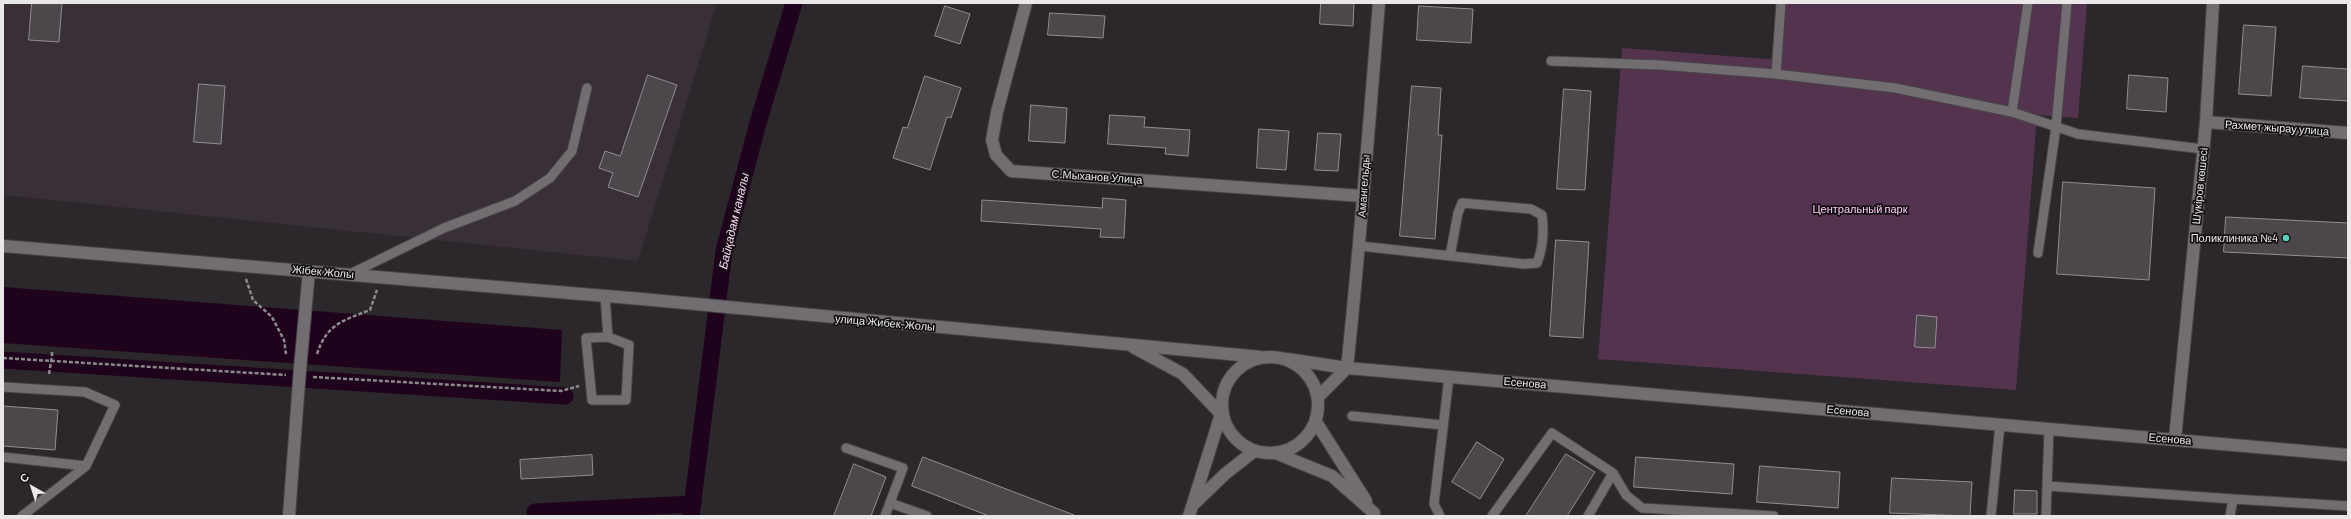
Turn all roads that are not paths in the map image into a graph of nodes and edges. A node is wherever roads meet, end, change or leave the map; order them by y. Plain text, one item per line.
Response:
1 (1026, 3) edge
2 (1379, 3) edge
3 (1781, 3) edge
4 (2028, 3) edge
5 (2067, 3) edge
6 (2213, 3) edge
7 (1551, 61) dead end
8 (1776, 74) junction
9 (586, 88) dead end
10 (2012, 112) junction
11 (2206, 122) junction
12 (2056, 127) junction
13 (2348, 133) edge
14 (2203, 149) junction
15 (1362, 196) junction
16 (3, 246) edge
17 (1360, 246) junction
18 (2038, 253) dead end
19 (1450, 256) junction
20 (309, 271) junction
21 (348, 275) junction
22 (605, 296) junction
23 (642, 299) joint
24 (608, 337) junction
25 (1128, 345) junction
26 (1261, 357) junction
27 (1287, 359) junction
28 (1347, 368) junction
29 (1449, 376) junction
30 (3, 387) edge
31 (1318, 397) junction
32 (1221, 414) junction
33 (1352, 416) dead end
34 (1316, 422) junction
35 (2000, 424) junction
36 (1443, 425) junction
37 (2049, 429) junction
38 (2175, 440) junction
39 (846, 448) dead end
40 (1253, 452) junction
41 (1278, 454) junction
42 (2348, 455) edge
43 (3, 457) edge
44 (86, 466) junction
45 (1613, 473) junction
46 (2047, 486) junction
47 (2233, 499) junction
48 (890, 502) junction
49 (1194, 504) junction
50 (2348, 506) edge
51 (1375, 514) edge
52 (22, 516) edge
53 (289, 516) edge
54 (885, 516) edge
55 (927, 516) edge
56 (1190, 516) edge
57 (1440, 516) edge
58 (1492, 516) edge
59 (1588, 516) edge
60 (1773, 516) edge
61 (1991, 516) edge
62 (2046, 516) edge
63 (2230, 516) edge

1 - 15 street, С.Мыханов Улица
2 - 15 street, Амангельды
3 - 8 lane
4 - 10 lane
5 - 12 lane
6 - 11 street, Шүкіров көшесі
7 - 8 lane
8 - 10 lane
9 - 21 lane
10 - 12 lane
11 - 13 street, Рахмет жырау улица
11 - 14 street, Шүкіров көшесі
12 - 14 lane
12 - 18 lane
14 - 38 street, Шүкіров көшесі
15 - 17 street, Амангельды
16 - 20 street, Жібек Жолы
17 - 19 lane
17 - 28 street, Амангельды
19 - 19 lane
20 - 21 street, Жібек Жолы
20 - 53 street, bridge
21 - 22 street, Жібек Жолы
22 - 23 street, Жібек Жолы
22 - 24 lane
23 - 25 street, улица Жибек-Жолы
24 - 24 lane
25 - 26 street, улица Жибек-Жолы
25 - 32 street
26 - 27 street
26 - 32 street
27 - 28 street, Есенова
27 - 31 street
28 - 29 street, Есенова
28 - 31 street
29 - 35 street, Есенова
29 - 36 lane
30 - 44 lane
31 - 34 street
32 - 40 street
32 - 49 street
33 - 36 lane
34 - 41 street
34 - 51 street
35 - 37 street, Есенова
35 - 61 lane
36 - 57 lane
37 - 38 street, Есенова
37 - 46 lane
38 - 42 street, Есенова
39 - 48 lane
40 - 41 street
40 - 49 street
41 - 51 street
43 - 44 lane
44 - 52 lane
45 - 58 lane
45 - 59 lane
45 - 60 lane
46 - 47 lane
46 - 62 lane
47 - 50 lane
47 - 63 lane
48 - 54 lane
48 - 55 lane
49 - 56 street

